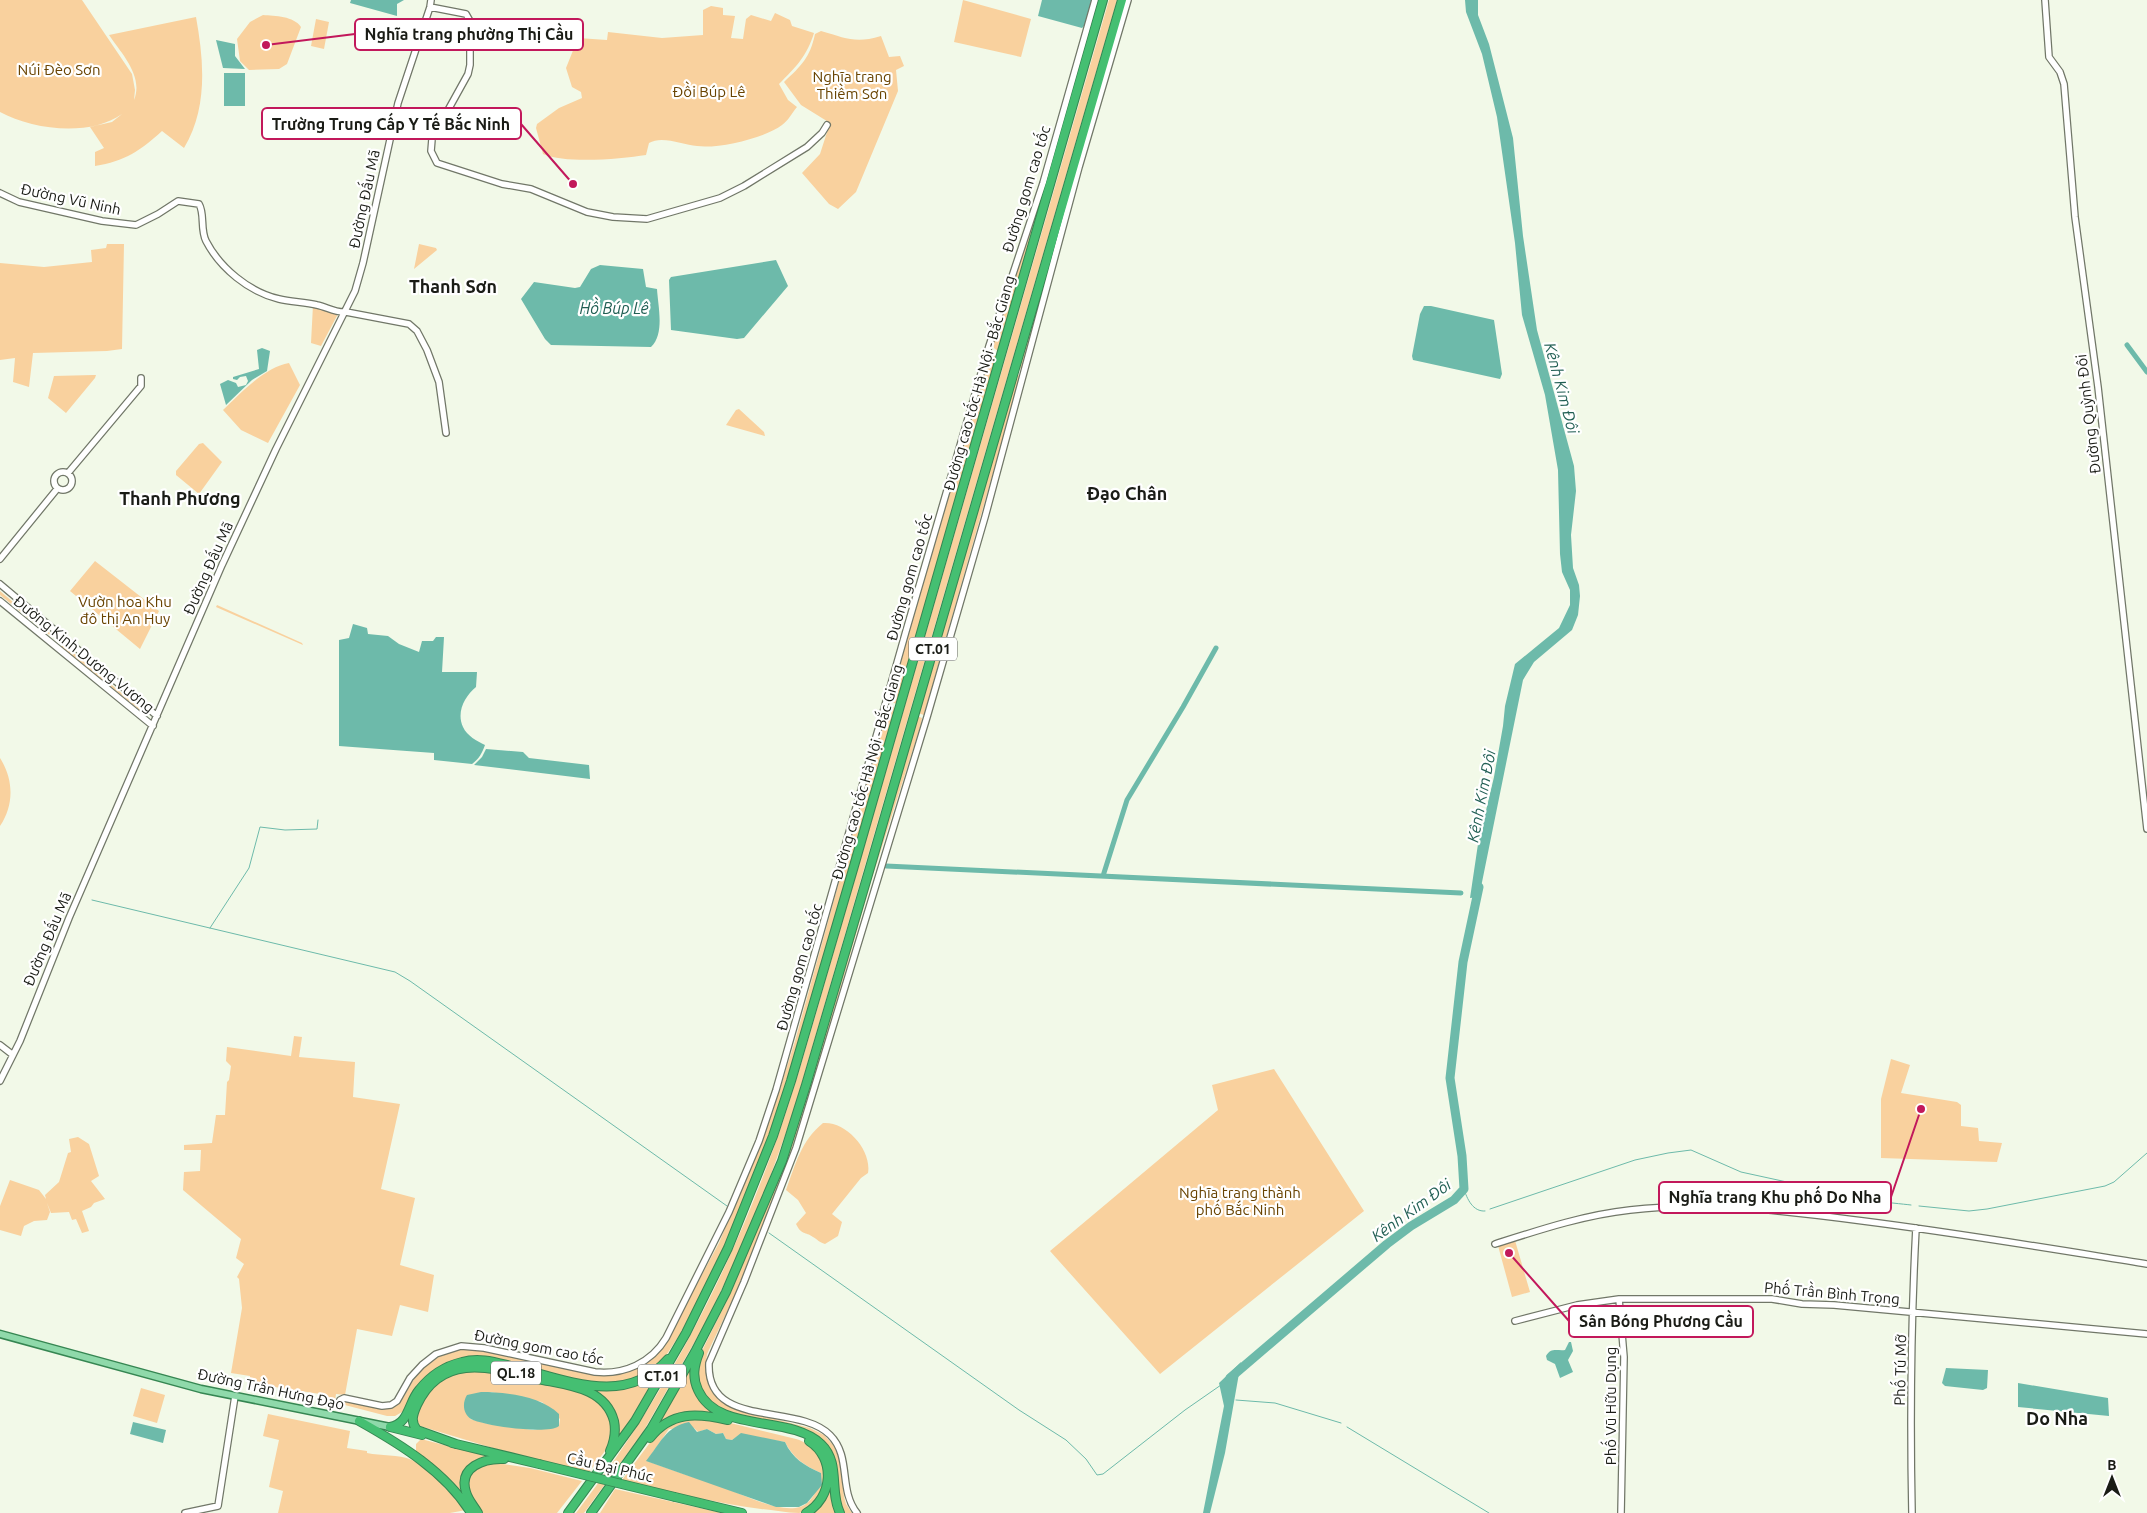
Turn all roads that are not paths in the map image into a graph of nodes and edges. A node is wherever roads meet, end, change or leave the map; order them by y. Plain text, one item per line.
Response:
1 (1095, 0) edge
2 (1103, 0) edge
3 (1122, 0) edge
4 (1128, 0) edge
5 (2045, 0) edge
6 (431, 3) edge
7 (826, 125) dead end
8 (0, 194) edge
9 (346, 312) junction
10 (141, 378) dead end
11 (446, 433) dead end
12 (68, 474) junction
13 (57, 488) junction
14 (0, 559) edge
15 (0, 584) edge
16 (0, 601) edge
17 (60, 635) junction
18 (53, 644) junction
19 (157, 716) junction
20 (153, 726) junction
21 (2147, 829) edge
22 (0, 1045) edge
23 (12, 1055) junction
24 (0, 1081) edge
25 (1916, 1228) junction
26 (1495, 1244) dead end
27 (722, 1260) junction
28 (2147, 1264) edge
29 (726, 1292) junction
30 (1619, 1299) junction
31 (1912, 1312) junction
32 (1515, 1321) dead end
33 (0, 1334) edge
34 (2147, 1334) edge
35 (235, 1396) junction
36 (338, 1405) dead end
37 (358, 1421) junction
38 (390, 1427) junction
39 (456, 1444) junction
40 (519, 1460) junction
41 (539, 1464) joint
42 (619, 1476) junction
43 (590, 1484) junction
44 (607, 1493) junction
45 (185, 1513) edge
46 (471, 1513) edge
47 (478, 1513) edge
48 (566, 1513) edge
49 (591, 1513) edge
50 (598, 1513) edge
51 (742, 1513) edge
52 (806, 1513) edge
53 (840, 1513) edge
54 (857, 1513) edge
55 (1621, 1513) edge
56 (1912, 1513) edge

1 - 36 main road, Đường gom cao tốc
2 - 27 highway, Đường cao tốc Hà Nội - Bắc Giang / CT.01
3 - 29 highway, Đường cao tốc Hà Nội - Bắc Giang / CT.01
4 - 54 main road
5 - 21 main road, Đường Quỳnh Đôi
6 - 7 main road
6 - 9 main road, Đường Đấu Mã
8 - 9 main road, Đường Vũ Ninh
9 - 11 main road
9 - 19 main road, Đường Đấu Mã
10 - 12 main road
12 - 13 main road
12 - 13 main road
13 - 14 main road
15 - 17 main road, Đường Kinh Dương Vương
16 - 18 main road, Đường Kinh Dương Vương
17 - 18 main road
17 - 19 main road, Đường Kinh Dương Vương
18 - 20 main road, Đường Kinh Dương Vương
19 - 20 main road, Đường Đấu Mã
20 - 23 main road, Đường Đấu Mã
22 - 23 main road
23 - 24 main road, Đường Đấu Mã
25 - 26 main road
25 - 28 main road
25 - 31 main road, Phố Tú Mỡ
27 - 38 highway
27 - 43 highway, Đường cao tốc Hà Nội - Bắc Giang / CT.01
29 - 42 highway, Đường cao tốc Hà Nội - Bắc Giang / CT.01
29 - 53 highway
30 - 31 main road, Phố Trần Bình Trọng
30 - 32 main road, Phố Trần Bình Trọng
30 - 55 main road, Phố Vũ Hữu Dụng
31 - 34 main road, Phố Trần Bình Trọng
31 - 56 main road, Phố Tú Mỡ
33 - 35 main road, Đường Trần Hưng Đạo
35 - 37 main road, Đường Trần Hưng Đạo
35 - 45 main road
37 - 38 main road, Đường Trần Hưng Đạo
37 - 46 highway
38 - 39 highway, Đường Trần Hưng Đạo
39 - 40 highway, Đường Trần Hưng Đạo / QL.18
39 - 43 highway, QL.18
40 - 41 highway, Đường Trần Hưng Đạo / QL.18
40 - 47 highway
41 - 51 highway, Cầu Đại Phúc / QL.18, bridge
42 - 44 highway, Đường cao tốc Hà Nội - Bắc Giang / CT.01
42 - 52 highway
43 - 48 highway, Đường cao tốc Hà Nội - Bắc Giang / CT.01
44 - 49 highway, Đường cao tốc Hà Nội - Bắc Giang / CT.01
44 - 50 highway

